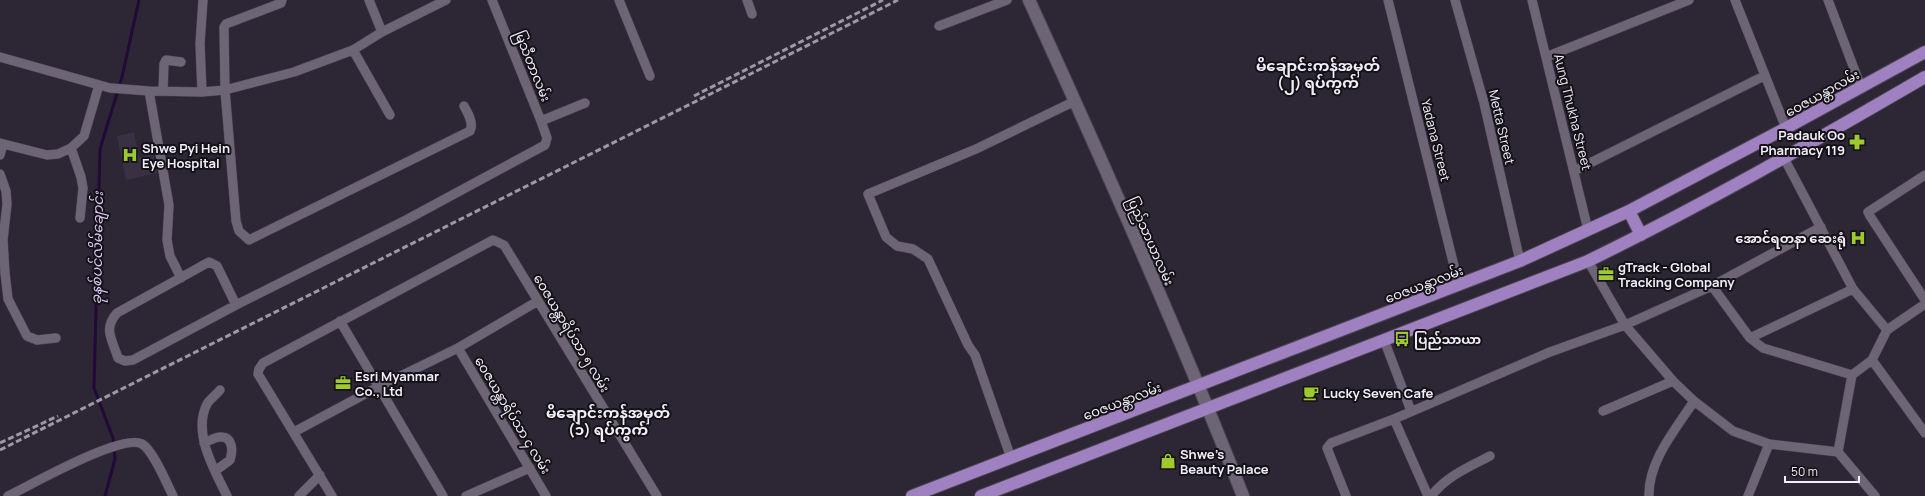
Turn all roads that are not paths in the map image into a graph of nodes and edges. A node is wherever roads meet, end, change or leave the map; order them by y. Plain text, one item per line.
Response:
1 (203, 0) edge
2 (282, 0) edge
3 (369, 0) edge
4 (446, 0) edge
5 (492, 0) edge
6 (619, 0) edge
7 (747, 0) edge
8 (1007, 0) edge
9 (1029, 0) edge
10 (1388, 0) edge
11 (1456, 0) edge
12 (1532, 0) edge
13 (1689, 0) edge
14 (1735, 0) edge
15 (1828, 0) edge
16 (752, 14) dead end
17 (939, 26) dead end
18 (382, 32) junction
19 (353, 50) junction
20 (1925, 52) edge
21 (0, 57) edge
22 (1546, 57) junction
23 (181, 62) dead end
24 (650, 76) dead end
25 (1764, 76) junction
26 (1925, 77) edge
27 (99, 85) junction
28 (1861, 87) junction
29 (225, 90) junction
30 (164, 91) junction
31 (149, 92) junction
32 (202, 92) junction
33 (1075, 101) junction
34 (585, 103) dead end
35 (464, 106) dead end
36 (390, 115) dead end
37 (541, 121) junction
38 (1786, 128) junction
39 (1, 144) edge
40 (71, 148) junction
41 (0, 155) edge
42 (1784, 158) junction
43 (1574, 171) junction
44 (0, 174) edge
45 (1925, 175) edge
46 (1628, 211) junction
47 (80, 218) dead end
48 (1821, 227) junction
49 (1588, 230) junction
50 (1641, 235) junction
51 (1520, 261) junction
52 (1588, 261) junction
53 (181, 278) junction
54 (1458, 286) junction
55 (1712, 286) junction
56 (1853, 289) junction
57 (4, 300) edge
58 (1925, 300) edge
59 (538, 301) junction
60 (1925, 304) edge
61 (236, 305) junction
62 (340, 321) junction
63 (1625, 325) junction
64 (1887, 330) junction
65 (56, 338) dead end
66 (1750, 338) junction
67 (1384, 340) junction
68 (458, 348) junction
69 (1872, 360) junction
70 (1852, 375) junction
71 (1673, 381) junction
72 (1199, 386) junction
73 (378, 387) junction
74 (220, 390) dead end
75 (1694, 401) junction
76 (1209, 408) junction
77 (1603, 411) dead end
78 (1412, 412) junction
79 (1394, 419) junction
80 (294, 432) junction
81 (1925, 433) edge
82 (204, 443) junction
83 (1769, 444) junction
84 (1838, 452) junction
85 (1490, 456) dead end
86 (1011, 458) junction
87 (530, 468) junction
88 (215, 471) junction
89 (320, 475) junction
90 (8, 496) edge
91 (173, 496) edge
92 (227, 496) edge
93 (299, 496) edge
94 (332, 496) edge
95 (443, 496) edge
96 (466, 496) edge
97 (546, 496) edge
98 (655, 496) edge
99 (912, 496) edge
100 (980, 496) edge
101 (1243, 496) edge
102 (1346, 496) edge
103 (1428, 496) edge
104 (1431, 496) edge
105 (1648, 496) edge
106 (1748, 496) edge
107 (1875, 496) edge

1 - 32 street
2 - 29 street
3 - 18 street
4 - 18 street
5 - 37 street, မြသီတာလမ်း
6 - 24 street
7 - 16 street
8 - 17 street
9 - 33 street, ပြည်သာယာလမ်း
10 - 54 street, Yadana Street
11 - 51 street, Metta Street
12 - 22 street, Aung Thukha Street
13 - 22 street
14 - 25 street
15 - 28 street
18 - 19 street
19 - 29 street
19 - 36 street
20 - 28 main road, ဝေဇယန္တာလမ်း
21 - 27 street
22 - 43 street, Aung Thukha Street
23 - 30 street
25 - 38 street
25 - 43 street
26 - 42 main road
27 - 31 street
27 - 40 street
28 - 38 main road, ဝေဇယန္တာလမ်း
29 - 32 street
29 - 35 street
30 - 31 street
30 - 32 street
31 - 53 street
33 - 72 street, ပြည်သာယာလမ်း
33 - 86 street
34 - 37 street
37 - 61 street, မြသီတာလမ်း
38 - 46 main road, ဝေဇယန္တာလမ်း
39 - 40 street
39 - 41 street
40 - 47 street
42 - 48 street
42 - 50 main road
43 - 49 street, Aung Thukha Street
44 - 57 street
45 - 58 street
46 - 49 main road, ဝေဇယန္တာလမ်း
46 - 50 main road
48 - 55 street
48 - 56 street
49 - 51 main road, ဝေဇယန္တာလမ်း
50 - 52 main road
51 - 54 main road, ဝေဇယန္တာလမ်း
52 - 63 street
52 - 67 main road
53 - 61 street
53 - 61 street
54 - 72 main road, ဝေဇယန္တာလမ်း
55 - 63 street
55 - 66 street
56 - 64 street
56 - 66 street
57 - 65 street
59 - 62 street, ဝေဇယန္တာရိပ်သာ ၅ လမ်း
59 - 68 street
59 - 98 street, ဝေဇယန္တာရိပ်သာ ၅ လမ်း
60 - 64 street
62 - 73 street
62 - 80 street
63 - 71 street
63 - 78 street
64 - 69 street
66 - 70 street
67 - 76 main road
67 - 78 street
68 - 73 street
68 - 87 street, ဝေဇယန္တာရိပ်သာ ၄ လမ်း
69 - 70 street
69 - 81 street
70 - 84 street
71 - 75 street
71 - 77 street
72 - 76 street, ပြည်သာယာလမ်း
72 - 86 main road, ဝေဇယန္တာလမ်း
73 - 80 street
73 - 95 street
74 - 82 street
75 - 83 street
75 - 105 street
76 - 100 main road
76 - 101 street, ပြည်သာယာလမ်း
78 - 79 street
79 - 102 street
79 - 103 street
80 - 89 street
82 - 88 street
82 - 88 street
83 - 84 street
83 - 106 street
84 - 107 street
85 - 104 street
86 - 99 main road, ဝေဇယန္တာလမ်း
87 - 96 street
87 - 97 street, ဝေဇယန္တာရိပ်သာ ၄ လမ်း
88 - 92 street
89 - 93 street
89 - 94 street
90 - 91 street

